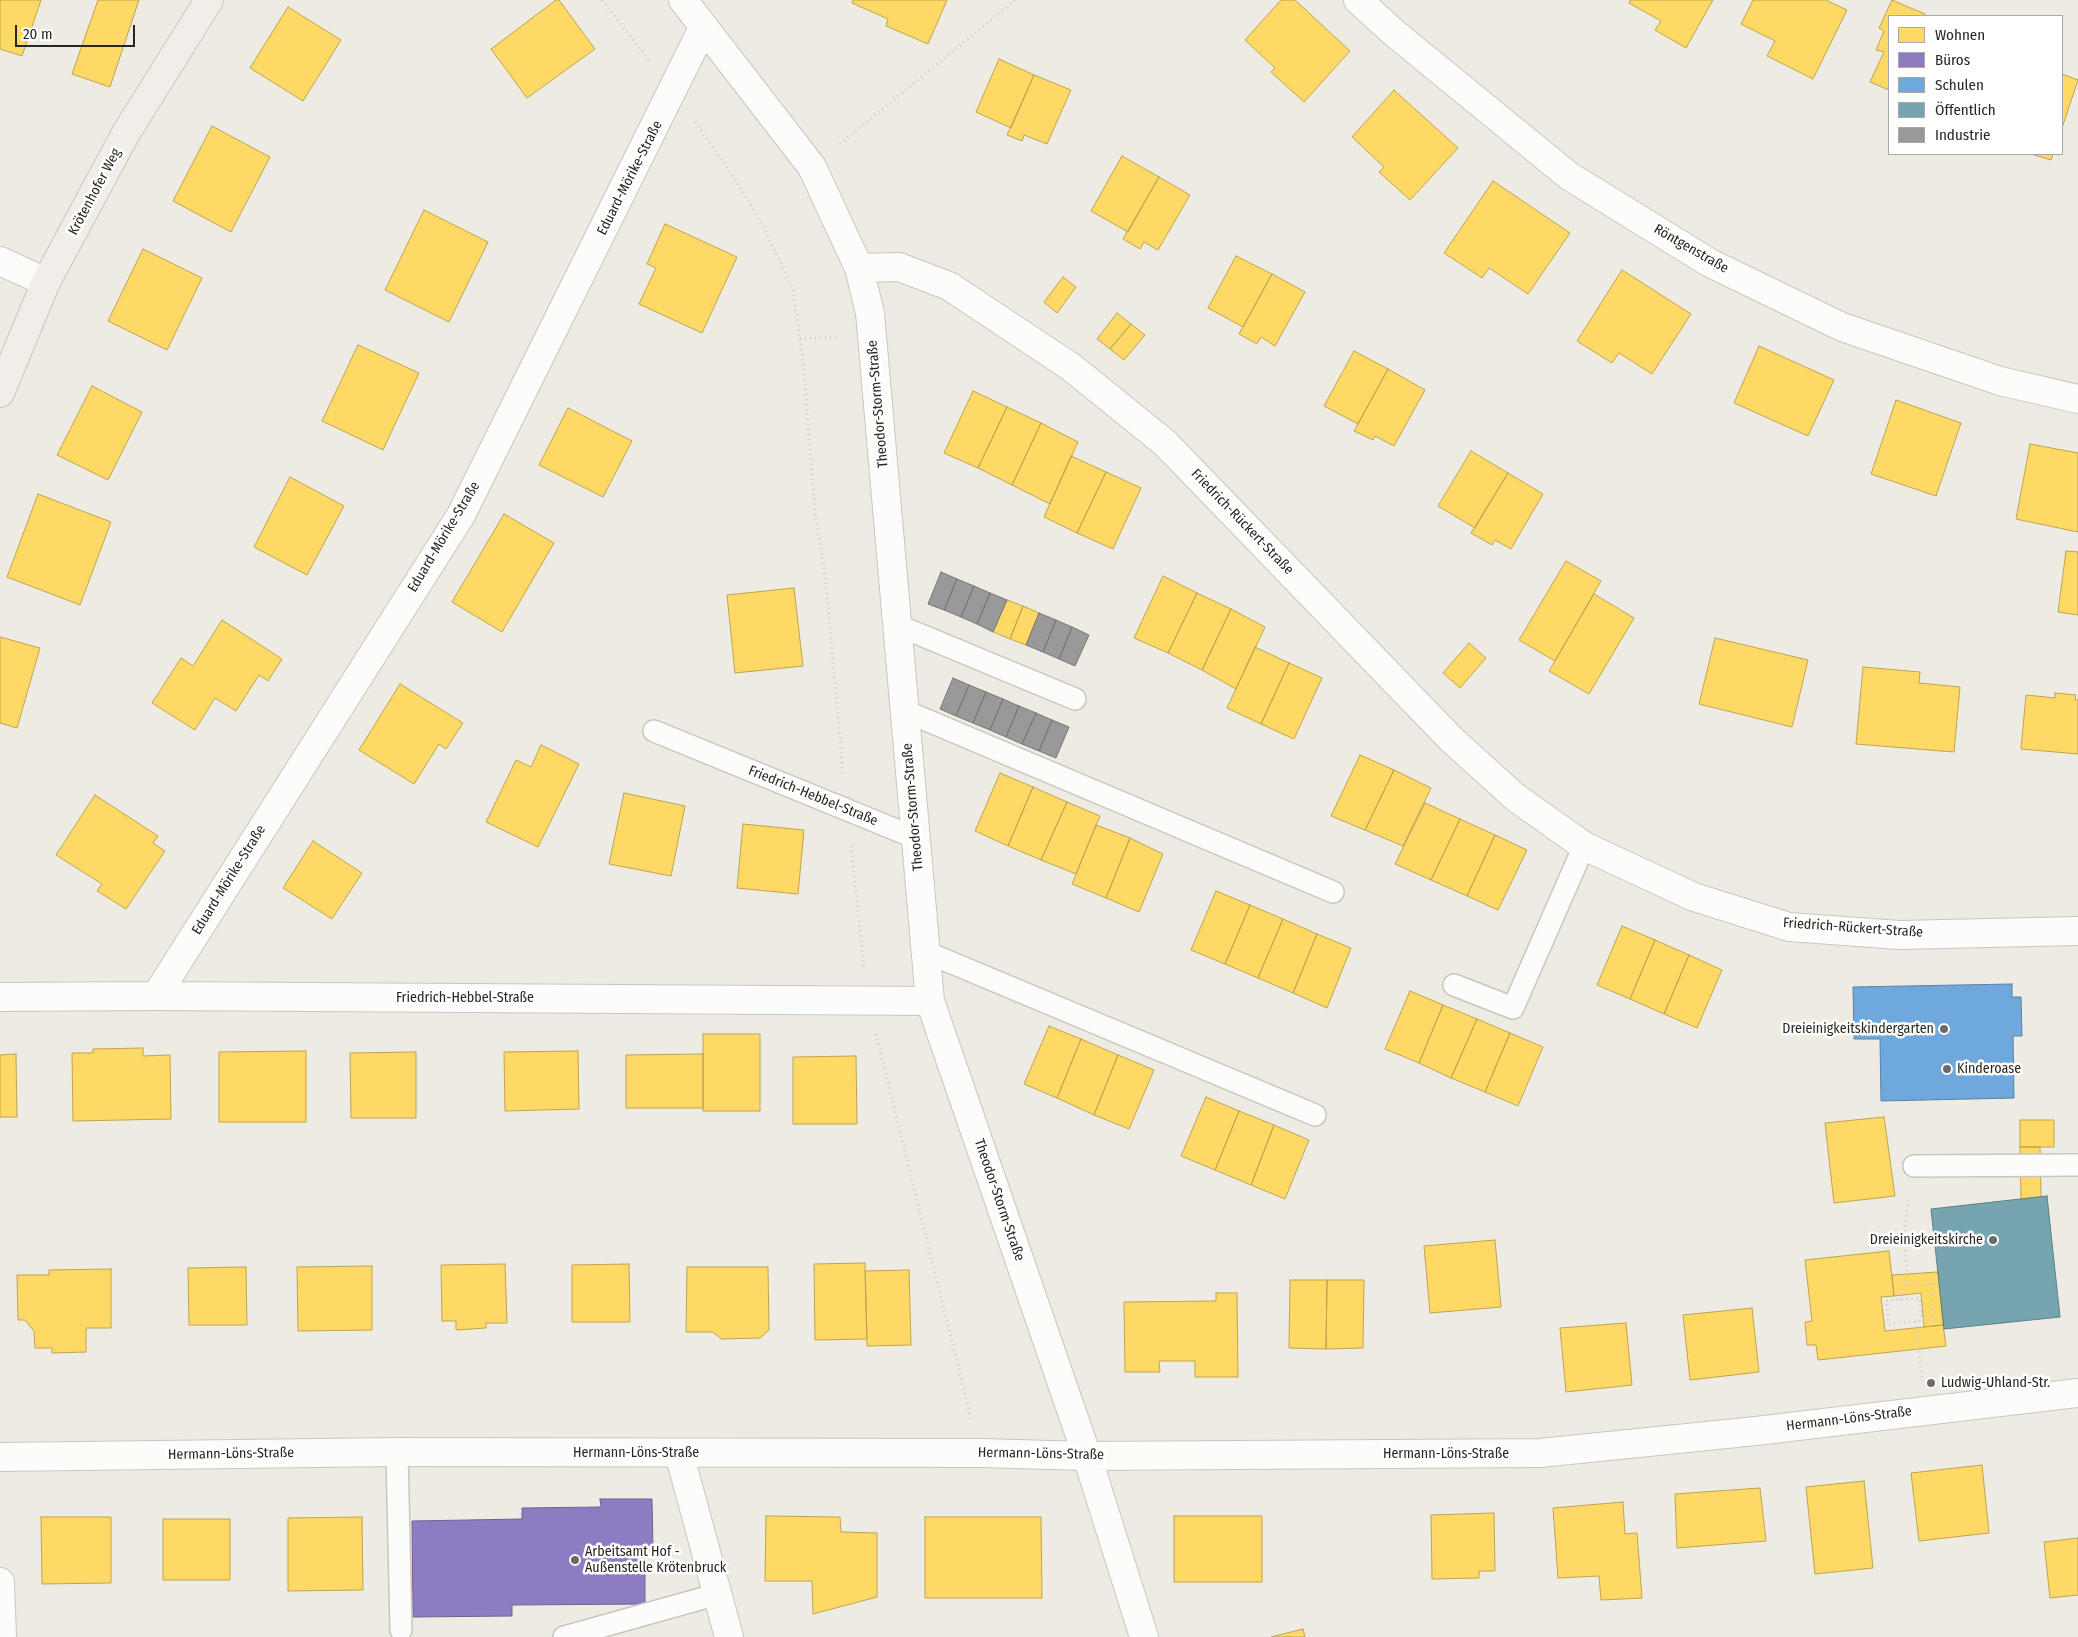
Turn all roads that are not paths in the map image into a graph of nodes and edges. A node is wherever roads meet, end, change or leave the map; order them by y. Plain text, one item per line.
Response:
1 (209, 0) edge
2 (683, 0) edge
3 (1358, 0) edge
4 (703, 28) junction
5 (0, 261) edge
6 (858, 268) junction
7 (46, 282) junction
8 (0, 393) edge
9 (2078, 399) edge
10 (897, 624) junction
11 (1075, 699) dead end
12 (905, 711) junction
13 (654, 731) dead end
14 (916, 838) junction
15 (1584, 846) junction
16 (1333, 892) dead end
17 (2078, 930) edge
18 (926, 952) junction
19 (1454, 984) dead end
20 (156, 996) junction
21 (0, 997) edge
22 (930, 1001) junction
23 (1315, 1115) dead end
24 (2078, 1165) edge
25 (1914, 1166) road end
26 (2078, 1393) edge
27 (397, 1452) junction
28 (679, 1453) junction
29 (1087, 1456) junction
30 (0, 1457) edge
31 (0, 1582) edge
32 (718, 1594) junction
33 (400, 1630) dead end
34 (2, 1637) edge
35 (564, 1637) edge
36 (729, 1637) edge
37 (1144, 1637) edge

1 - 7 street, Krötenhofer Weg
2 - 4 street, Theodor-Storm-Straße
3 - 9 street, Röntgenstraße
4 - 6 street, Theodor-Storm-Straße
4 - 20 street, Eduard-Mörike-Straße
5 - 7 street
6 - 10 street, Theodor-Storm-Straße
6 - 15 street, Friedrich-Rückert-Straße
7 - 8 street, Krötenhofer Weg
10 - 11 lane
10 - 12 street, Theodor-Storm-Straße
12 - 14 street, Theodor-Storm-Straße
12 - 16 lane
13 - 14 lane, Friedrich-Hebbel-Straße
14 - 18 street, Theodor-Storm-Straße
15 - 17 street, Friedrich-Rückert-Straße
15 - 19 lane
18 - 22 street, Theodor-Storm-Straße
18 - 23 lane
20 - 21 street, Friedrich-Hebbel-Straße
20 - 22 street, Friedrich-Hebbel-Straße
22 - 29 street, Theodor-Storm-Straße
24 - 25 lane
26 - 29 street, Hermann-Löns-Straße
27 - 28 street, Hermann-Löns-Straße
27 - 30 street, Hermann-Löns-Straße
27 - 33 lane
28 - 29 street, Hermann-Löns-Straße
28 - 32 street
29 - 37 street, Theodor-Storm-Straße
31 - 34 street
32 - 35 lane
32 - 36 street

